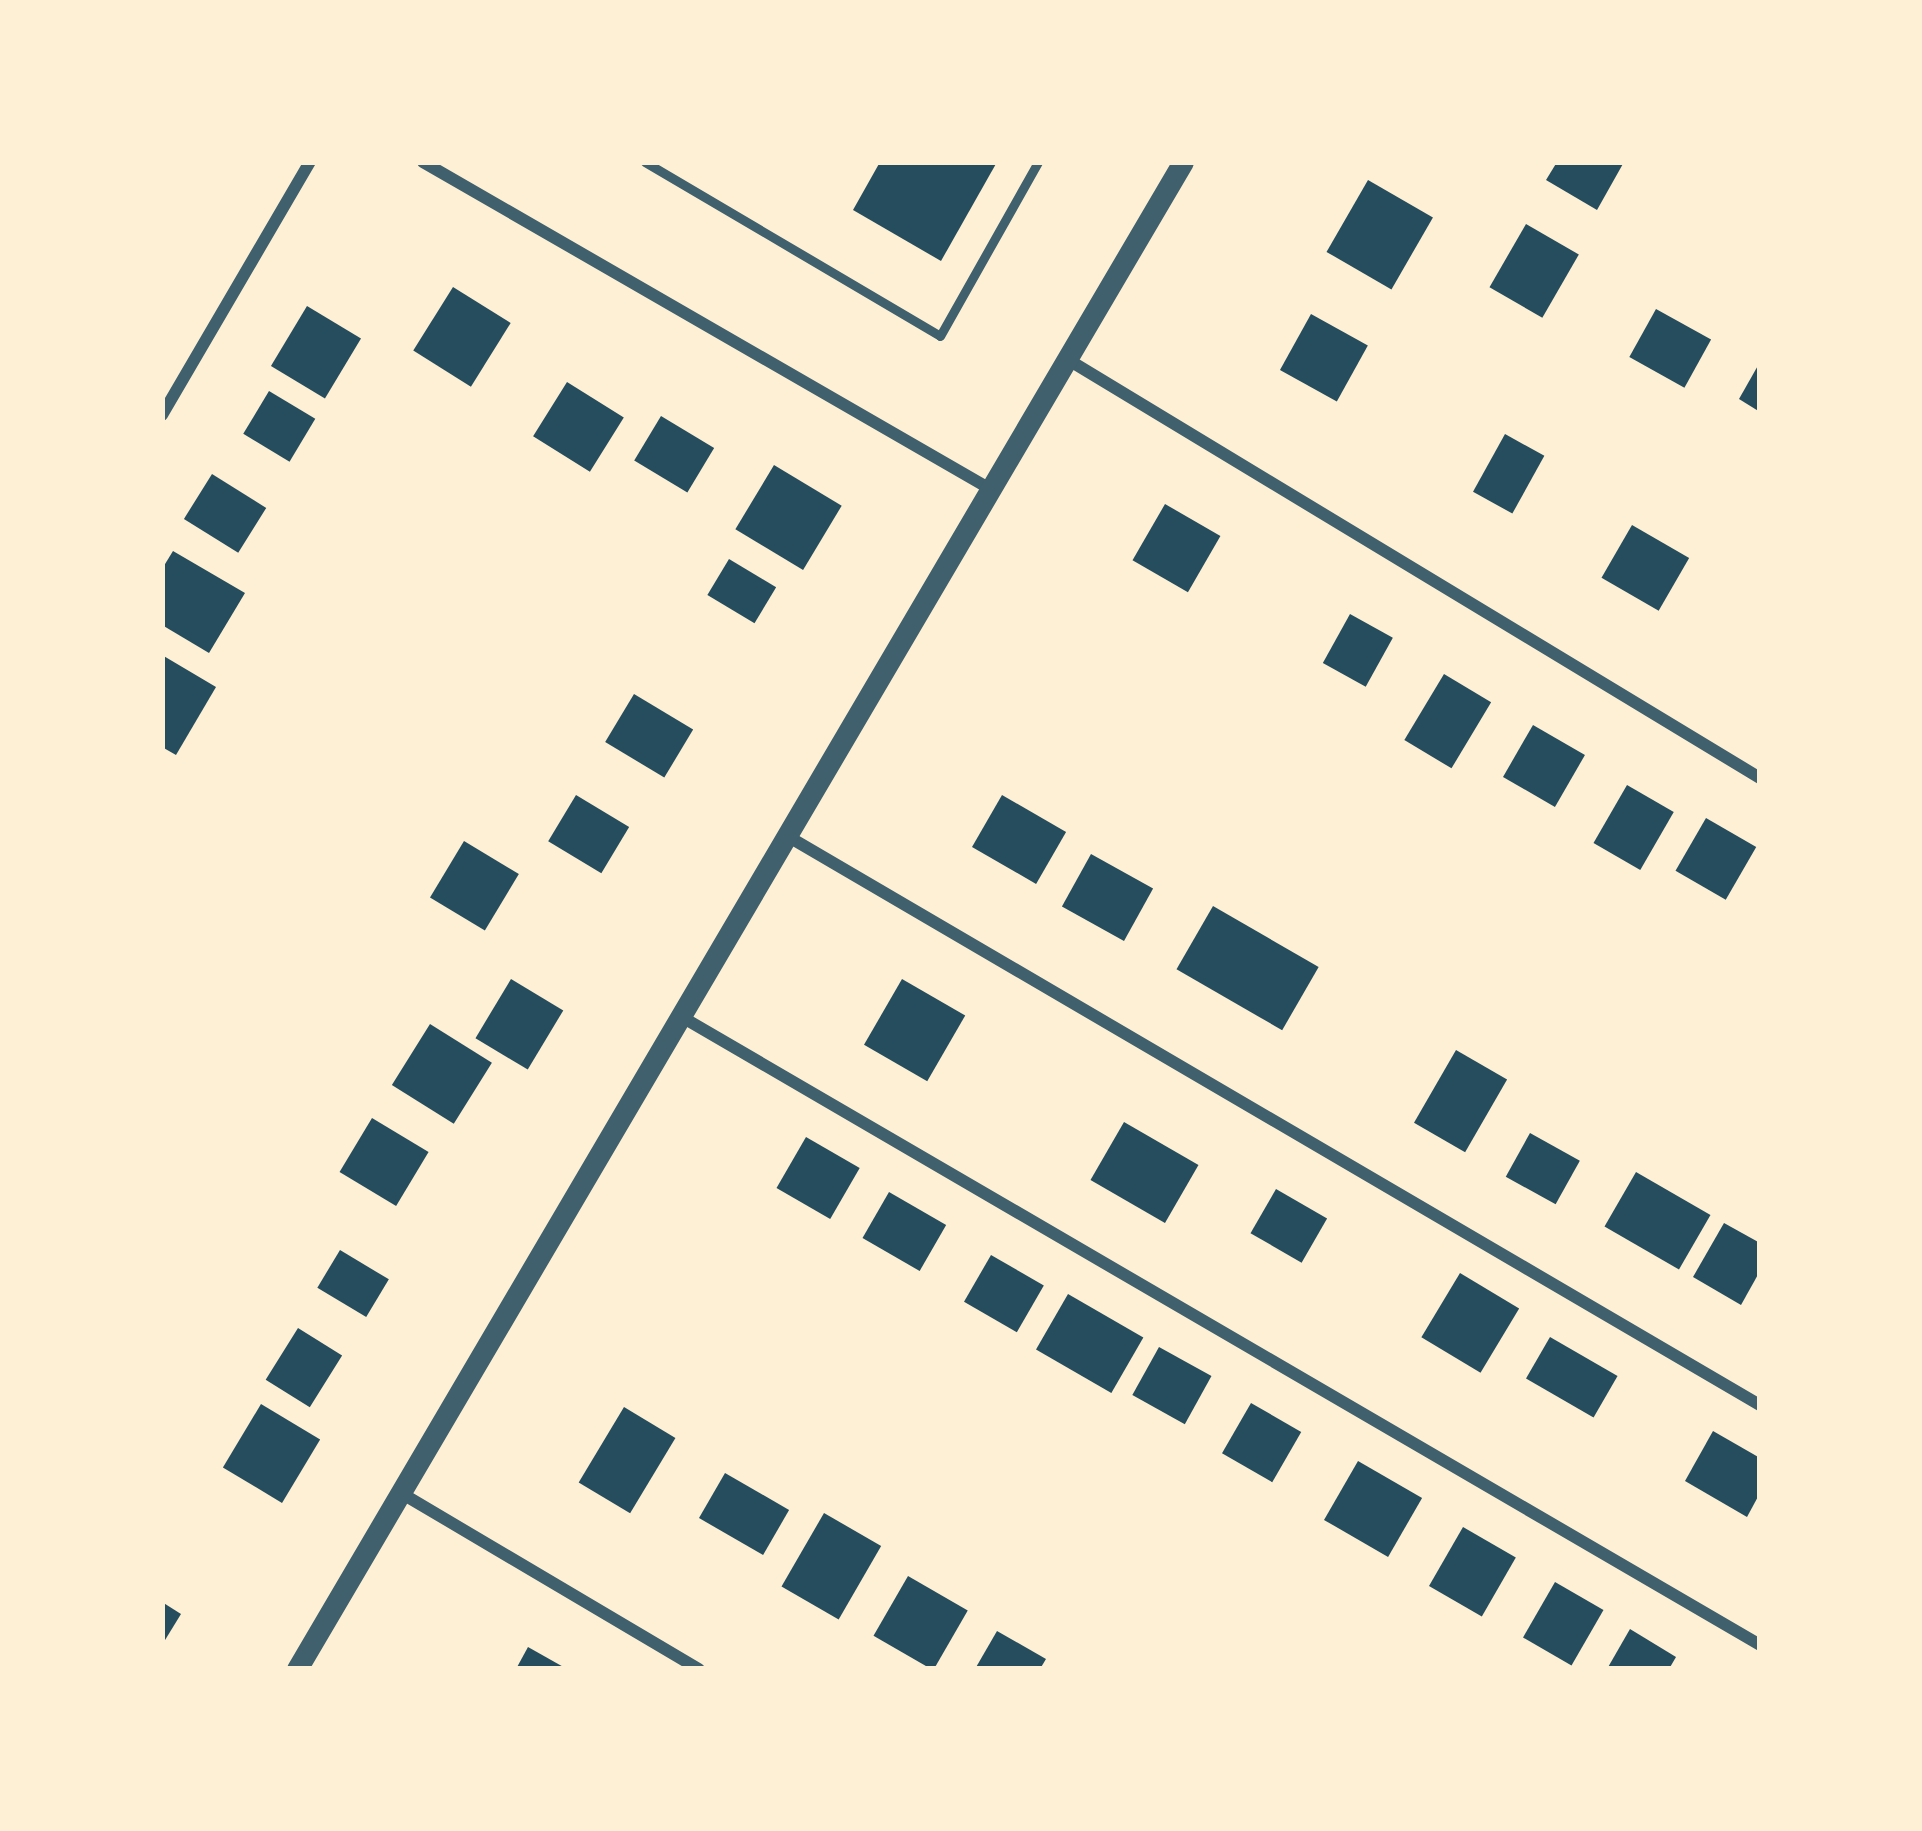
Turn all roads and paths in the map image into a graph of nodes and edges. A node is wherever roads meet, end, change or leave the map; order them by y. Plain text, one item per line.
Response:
1 (310, 162) edge
2 (423, 162) edge
3 (645, 162) edge
4 (1038, 162) edge
5 (1184, 162) edge
6 (1067, 359) junction
7 (162, 415) edge
8 (993, 491) junction
9 (1760, 778) edge
10 (789, 837) junction
11 (682, 1017) junction
12 (1760, 1405) edge
13 (401, 1493) junction
14 (1760, 1645) edge
15 (297, 1669) edge
16 (699, 1669) edge

1 - 7 street
2 - 8 street
3 - 4 lane
5 - 6 street
6 - 8 street
6 - 9 street
8 - 10 street
10 - 11 street
10 - 12 street
11 - 13 street
11 - 14 street
13 - 15 street
13 - 16 street

